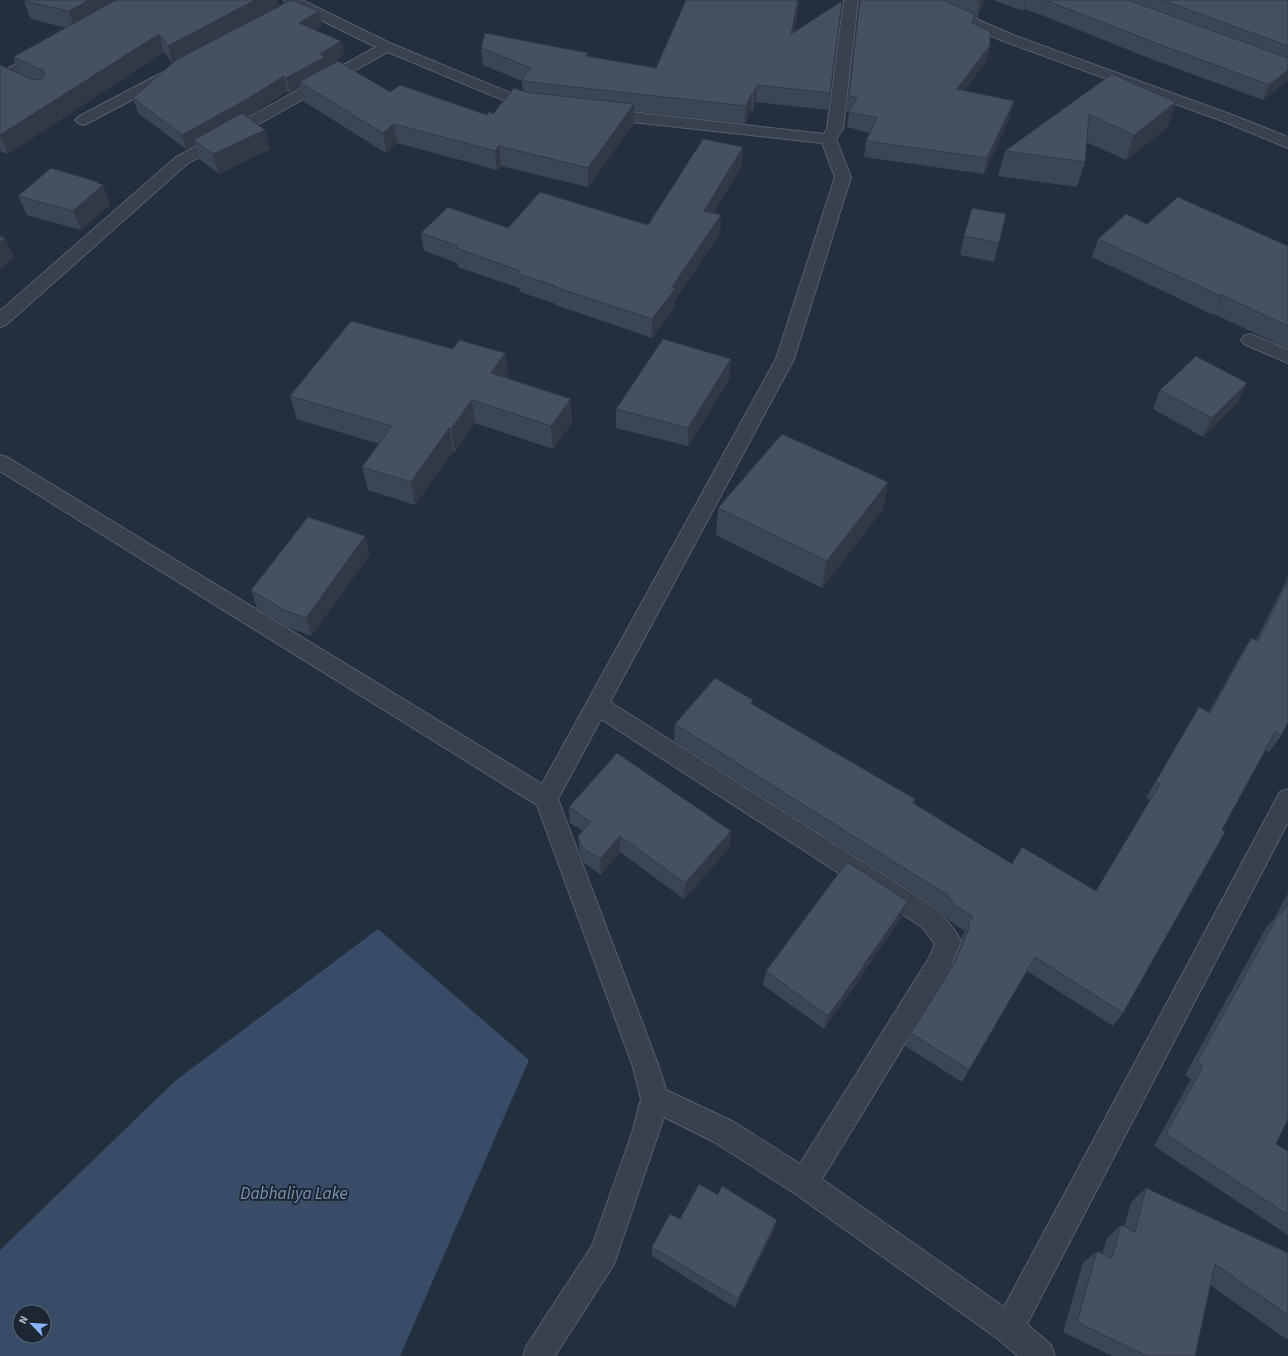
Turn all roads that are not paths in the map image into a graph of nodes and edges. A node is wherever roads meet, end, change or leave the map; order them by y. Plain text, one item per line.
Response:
1 (851, 0) edge
2 (921, 0) edge
3 (292, 5) edge
4 (59, 46) edge
5 (387, 47) junction
6 (188, 64) edge
7 (37, 90) edge
8 (550, 108) edge
9 (590, 112) edge
10 (83, 120) dead end
11 (828, 139) junction
12 (1288, 143) edge
13 (0, 321) edge
14 (1250, 340) dead end
15 (1288, 357) edge
16 (0, 462) edge
17 (597, 705) junction
18 (546, 799) junction
19 (1288, 799) edge
20 (655, 1099) junction
21 (804, 1183) junction
22 (1009, 1328) junction
23 (538, 1356) edge
24 (1040, 1356) edge

1 - 11 street
2 - 12 street
3 - 5 street
4 - 7 street
5 - 8 street
5 - 13 street
6 - 10 street
9 - 11 street
11 - 17 street
14 - 15 street
16 - 18 street
17 - 18 street
17 - 21 street
18 - 20 street
19 - 22 street
20 - 21 street
20 - 23 street
21 - 22 street
22 - 24 street

